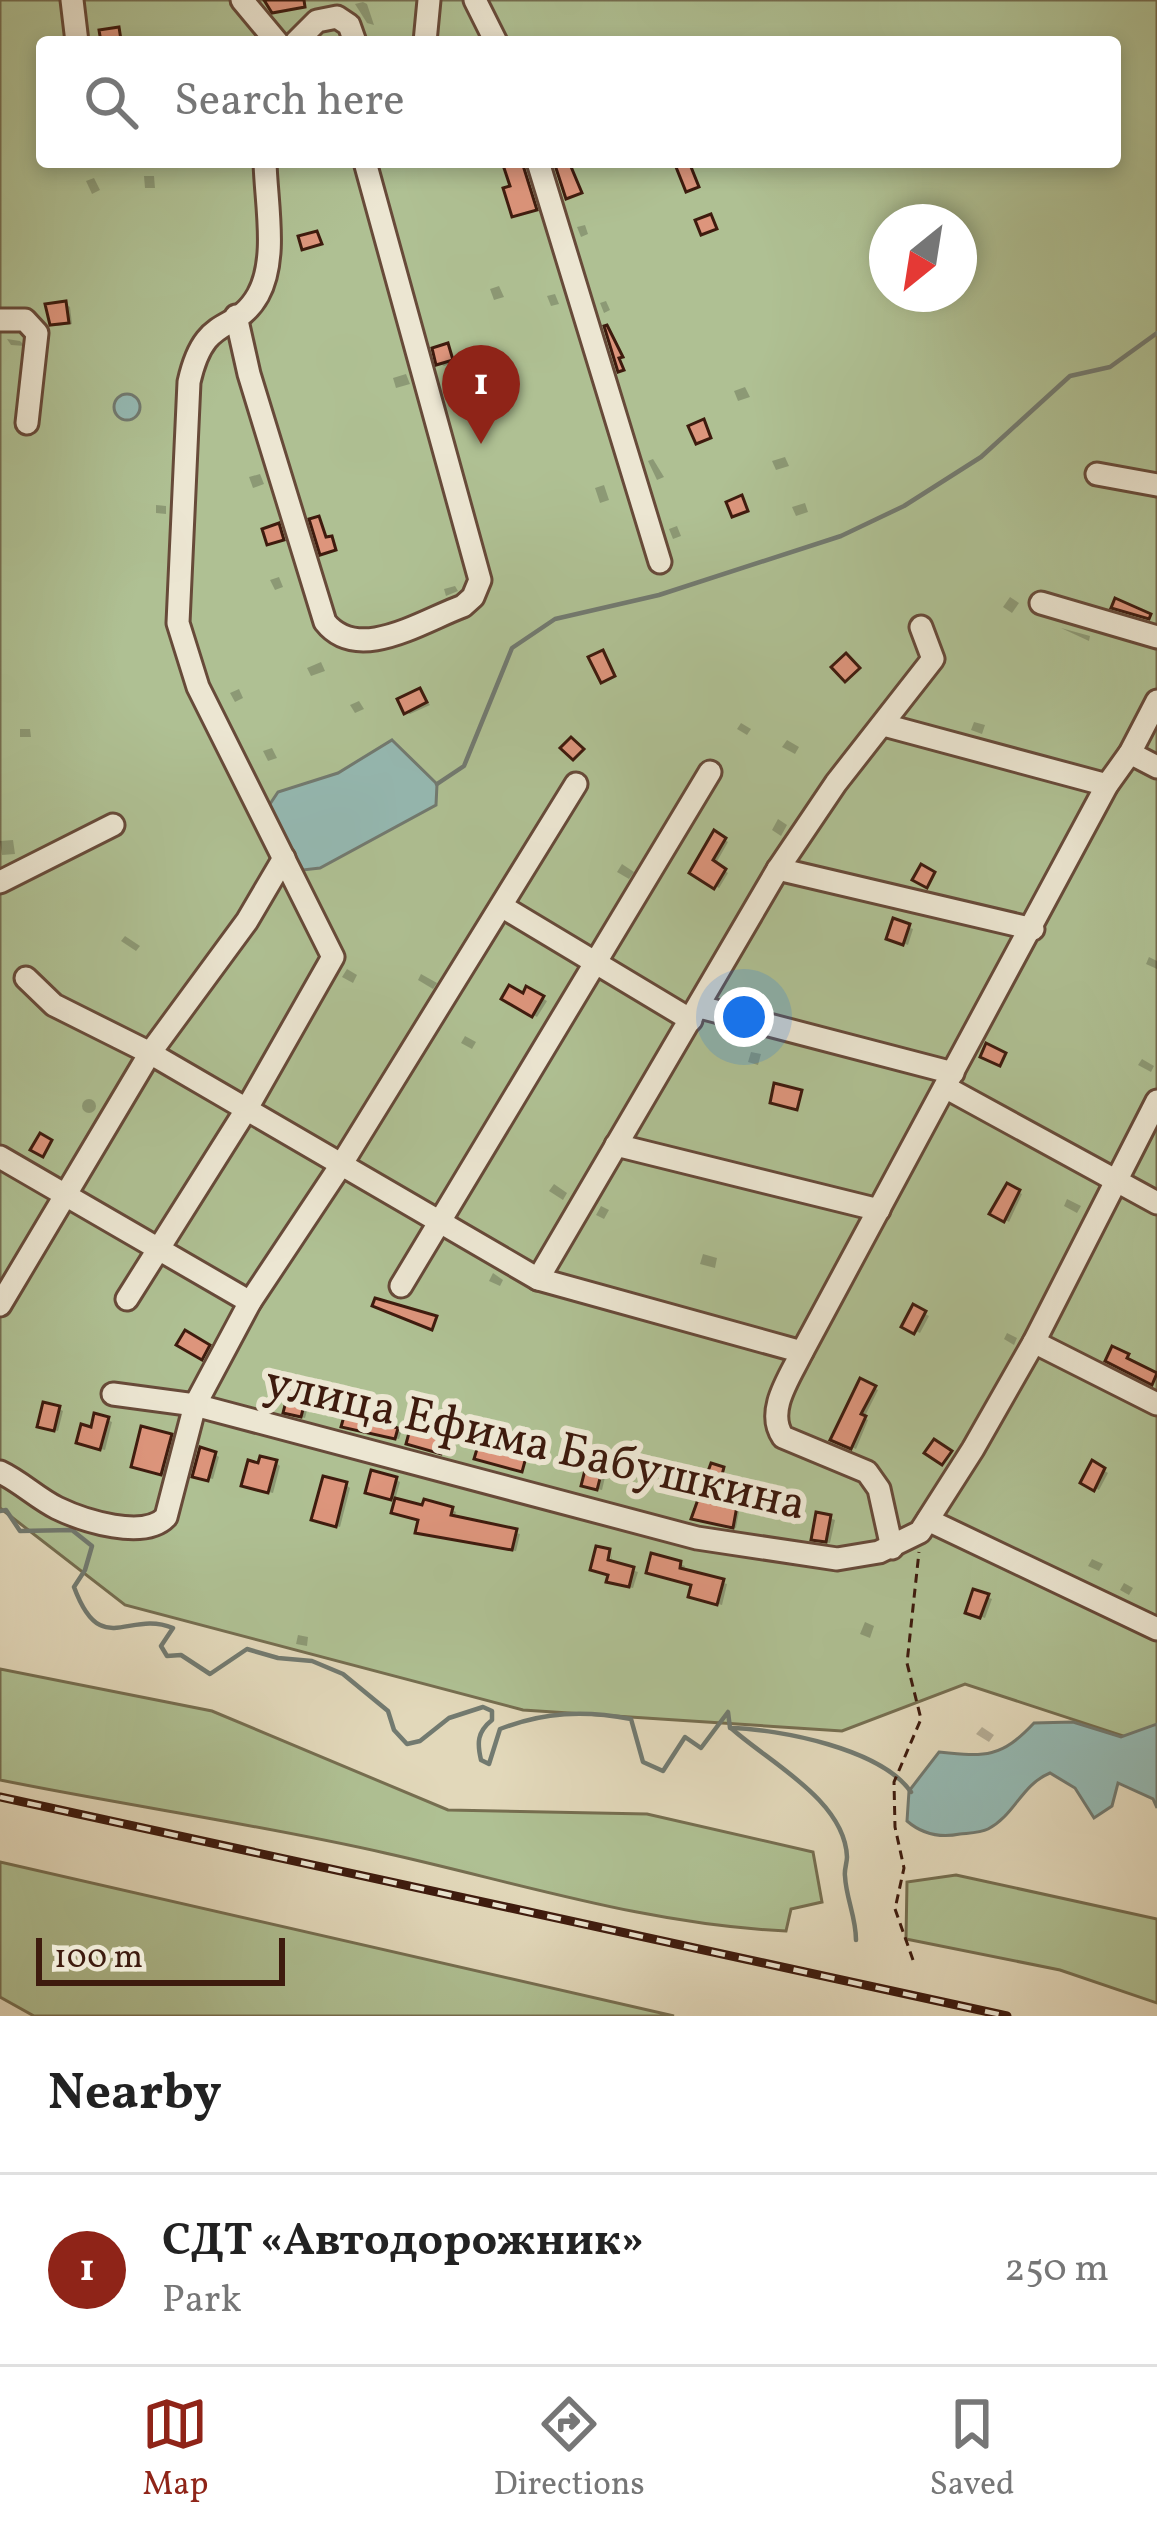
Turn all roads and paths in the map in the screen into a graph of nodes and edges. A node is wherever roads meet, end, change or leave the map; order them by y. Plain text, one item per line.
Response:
1 (72, 0) edge
2 (242, 0) edge
3 (429, 0) edge
4 (476, 0) edge
5 (315, 10) edge
6 (76, 36) edge
7 (273, 36) edge
8 (300, 36) edge
9 (353, 36) edge
10 (426, 36) edge
11 (493, 36) edge
12 (265, 168) edge
13 (367, 168) edge
14 (540, 168) edge
15 (236, 316) junction
16 (0, 320) edge
17 (27, 423) dead end
18 (1097, 474) dead end
19 (1157, 485) edge
20 (660, 562) dead end
21 (1042, 603) dead end
22 (920, 627) dead end
23 (1157, 637) edge
24 (1157, 701) edge
25 (884, 725) junction
26 (1130, 753) junction
27 (1157, 767) edge
28 (710, 772) dead end
29 (576, 784) dead end
30 (1107, 785) junction
31 (113, 825) dead end
32 (284, 858) junction
33 (778, 869) junction
34 (0, 882) edge
35 (503, 907) junction
36 (1033, 928) junction
37 (595, 964) junction
38 (26, 978) dead end
39 (695, 1014) junction
40 (150, 1054) junction
41 (949, 1080) junction
42 (1157, 1101) edge
43 (246, 1110) junction
44 (616, 1144) junction
45 (0, 1157) edge
46 (340, 1166) junction
47 (1118, 1184) junction
48 (67, 1196) junction
49 (1157, 1203) edge
50 (880, 1210) junction
51 (440, 1224) junction
52 (159, 1249) junction
53 (9, 1271) edge
54 (538, 1279) junction
55 (401, 1286) dead end
56 (128, 1299) dead end
57 (250, 1302) junction
58 (0, 1305) edge
59 (1034, 1342) junction
60 (802, 1352) junction
61 (113, 1394) dead end
62 (1157, 1404) edge
63 (194, 1406) junction
64 (0, 1472) edge
65 (924, 1526) junction
66 (892, 1548) junction
67 (1157, 1629) edge
68 (913, 1960) dead end

1 - 6 street
2 - 7 street
3 - 10 street
4 - 11 street
5 - 8 street
5 - 9 street
12 - 15 street
13 - 15 street
14 - 20 street
15 - 32 street
16 - 17 street
18 - 19 street
21 - 23 street
22 - 25 street
24 - 26 street
25 - 30 street
25 - 33 street
26 - 27 street
26 - 30 street
28 - 37 street
29 - 35 street
30 - 36 street
31 - 34 street
32 - 40 street
32 - 43 street
33 - 36 street
33 - 39 street
35 - 37 street
35 - 46 street
36 - 41 street
37 - 39 street
37 - 51 street
38 - 40 street
39 - 41 street
39 - 44 street
40 - 43 street
40 - 48 street
41 - 47 street
41 - 50 street
42 - 47 street
43 - 46 street
43 - 52 street
44 - 50 street
44 - 54 street
45 - 48 street
46 - 51 street
46 - 57 street
47 - 49 street
47 - 59 street
48 - 52 street
48 - 53 street
50 - 60 street
51 - 54 street
51 - 55 street
52 - 56 street
52 - 57 street
53 - 58 street
54 - 60 street
57 - 63 street
59 - 62 street
59 - 65 street
60 - 66 street
61 - 63 street, улица Ефима Бабушкина
63 - 64 street
63 - 66 street, улица Ефима Бабушкина
65 - 66 street, улица Ефима Бабушкина
65 - 67 street
65 - 68 path

